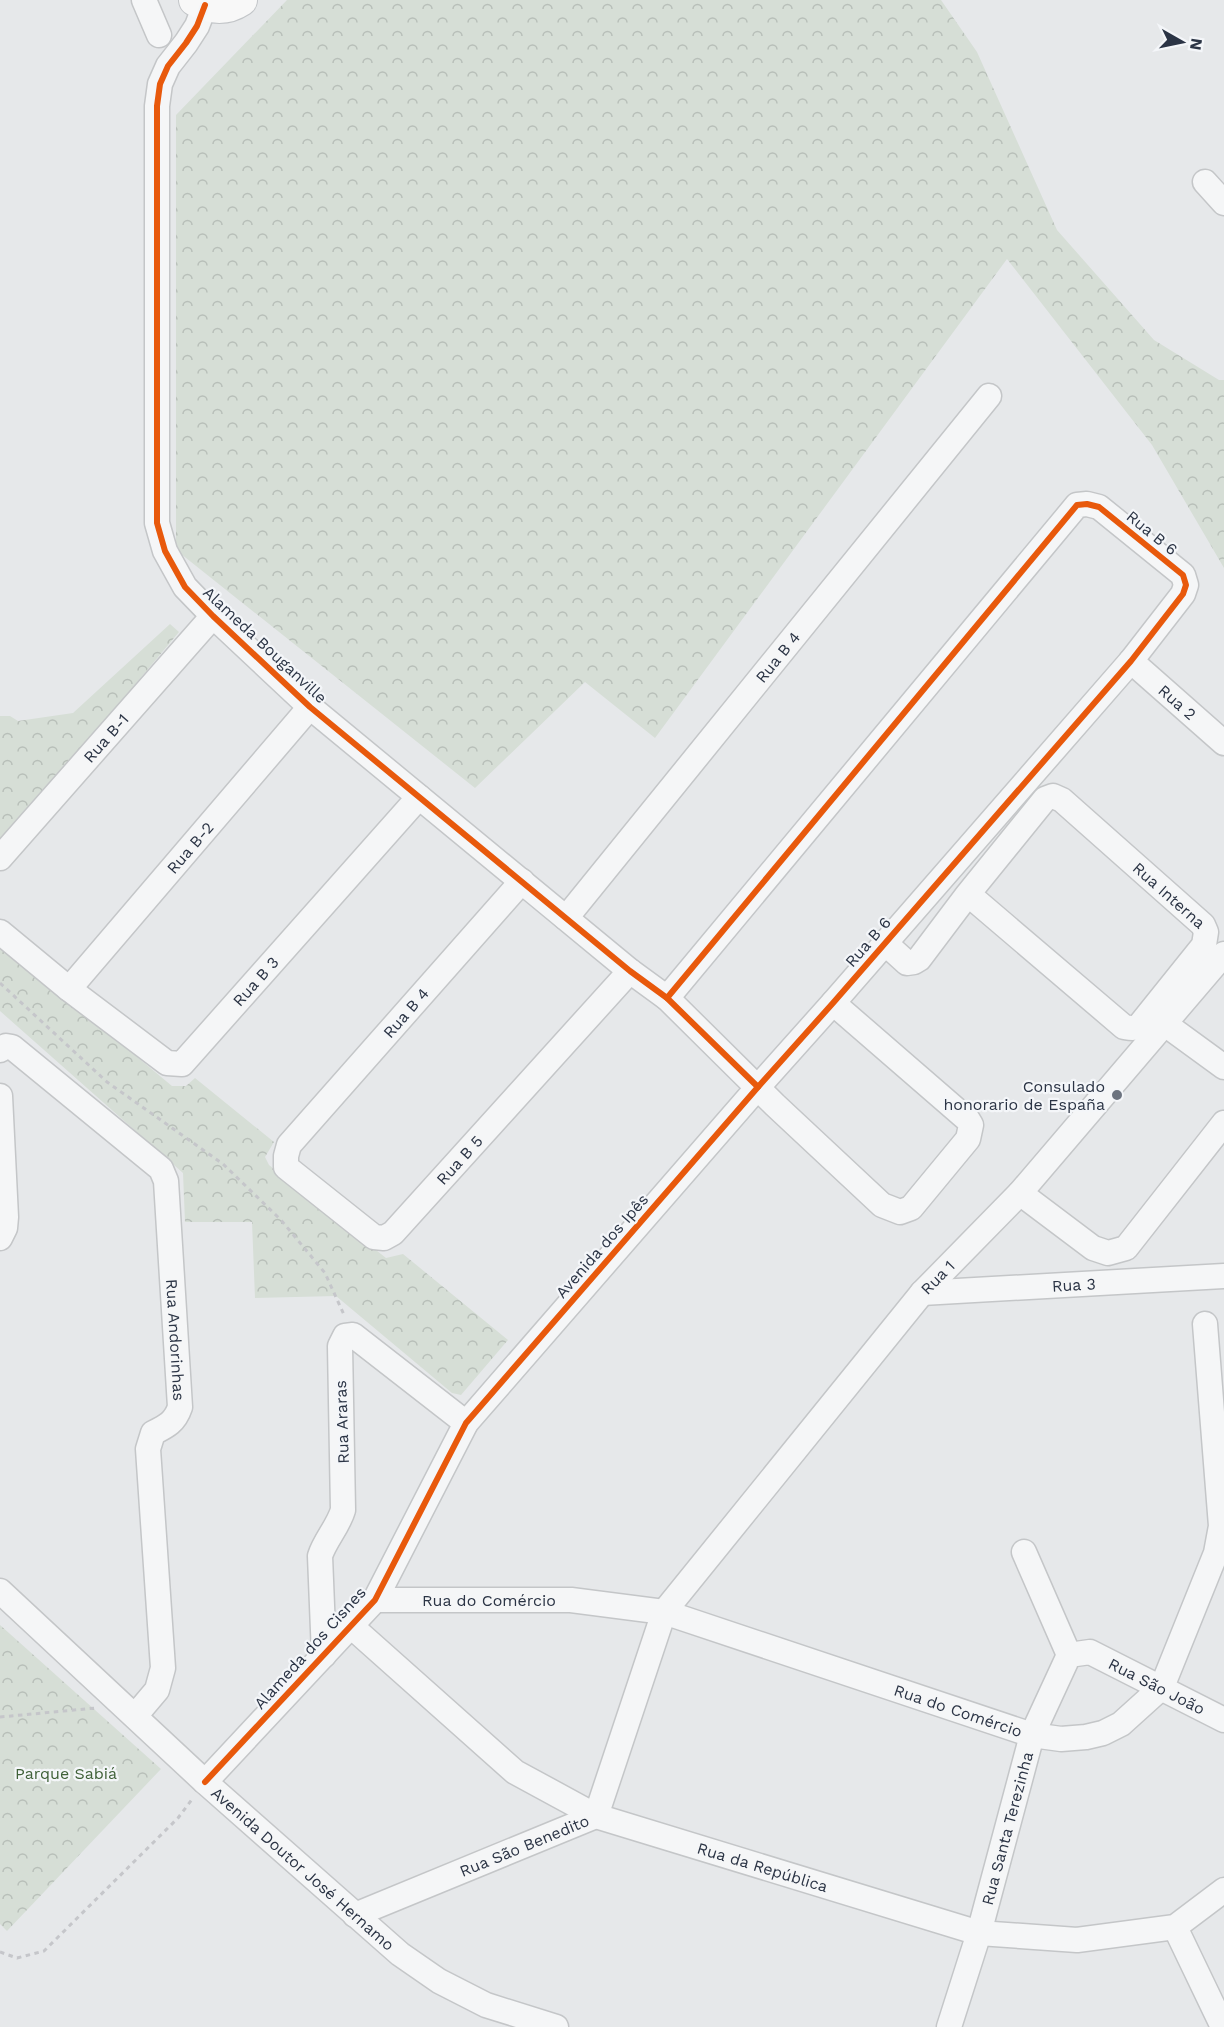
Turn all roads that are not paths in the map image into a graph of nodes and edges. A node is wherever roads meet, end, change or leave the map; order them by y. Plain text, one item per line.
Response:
1 (144, 0) edge
2 (241, 0) edge
3 (200, 3) edge
4 (159, 35) dead end
5 (1205, 182) dead end
6 (1224, 202) edge
7 (989, 396) dead end
8 (213, 616) junction
9 (1131, 661) junction
10 (310, 707) junction
11 (1224, 743) edge
12 (419, 797) junction
13 (0, 858) edge
14 (522, 881) junction
15 (968, 894) junction
16 (566, 918) junction
17 (0, 932) edge
18 (885, 943) junction
19 (1224, 954) edge
20 (630, 970) junction
21 (69, 989) junction
22 (667, 998) junction
23 (833, 1003) junction
24 (1165, 1024) junction
25 (6, 1049) edge
26 (1224, 1067) edge
27 (758, 1087) junction
28 (0, 1096) edge
29 (1224, 1123) edge
30 (289, 1145) joint
31 (1020, 1193) junction
32 (0, 1238) edge
33 (1224, 1276) edge
34 (922, 1293) junction
35 (1205, 1324) dead end
36 (466, 1423) junction
37 (1024, 1552) dead end
38 (0, 1591) edge
39 (375, 1600) junction
40 (664, 1612) junction
41 (351, 1626) junction
42 (1079, 1653) junction
43 (324, 1655) junction
44 (1162, 1687) junction
45 (129, 1710) junction
46 (1224, 1720) edge
47 (1032, 1735) junction
48 (205, 1782) junction
49 (596, 1816) junction
50 (1224, 1890) edge
51 (355, 1915) junction
52 (1175, 1928) junction
53 (979, 1933) junction
54 (556, 2027) edge
55 (949, 2027) edge
56 (1223, 2027) edge

1 - 4 street
2 - 3 main road
3 - 8 street, Alameda Bouganville
5 - 6 street
7 - 16 street, Rua B 4
8 - 10 street, Alameda Bouganville
8 - 13 street, Rua B-1
9 - 11 street, Rua 2
9 - 18 street, Rua B 6
9 - 22 street, Rua B 6
10 - 12 street, Alameda Bouganville
10 - 21 street, Rua B-2
12 - 14 street, Alameda Bouganville
12 - 21 street, Rua B 3
14 - 16 street, Alameda Bouganville
14 - 30 street, Rua B 4
15 - 15 street, Rua Interna
15 - 18 street, Rua Interna
16 - 20 street, Alameda Bouganville
17 - 21 street
18 - 23 street, Rua B 6
19 - 24 street, Rua 1
20 - 22 street, Alameda Bouganville
20 - 30 street, Rua B 5
22 - 27 street, Alameda Bouganville
23 - 27 street, Rua B 6
23 - 27 street, Alameda Bouganville
24 - 26 street
24 - 31 street, Rua 1
25 - 45 street, Rua Andorinhas
27 - 36 street, Avenida dos Ipês
28 - 32 street
29 - 31 street
31 - 34 street, Rua 1
33 - 34 street, Rua 3
34 - 40 street, Rua 1
35 - 44 street, Rua do Comércio
36 - 39 street, Alameda dos Cisnes
36 - 43 street, Rua Araras
37 - 42 street
38 - 45 street, Avenida Doutor José Hernamo
39 - 40 street, Rua do Comércio
39 - 41 street, Alameda dos Cisnes
40 - 47 street, Rua do Comércio
40 - 49 street, Rua São Benedito
41 - 43 street, Alameda dos Cisnes
41 - 49 street, Rua da República
42 - 44 street, Rua São João
42 - 47 street, Rua Santa Terezinha
43 - 48 street, Alameda dos Cisnes
44 - 46 street, Rua São João
44 - 47 street, Rua do Comércio
45 - 48 street, Avenida Doutor José Hernamo
47 - 53 street, Rua Santa Terezinha
48 - 51 street, Avenida Doutor José Hernamo
49 - 51 street, Rua São Benedito
49 - 53 street, Rua da República
50 - 52 street
51 - 54 street, Avenida Doutor José Hernamo
52 - 53 street, Rua da República
52 - 56 street
53 - 55 street, Rua Santa Terezinha

